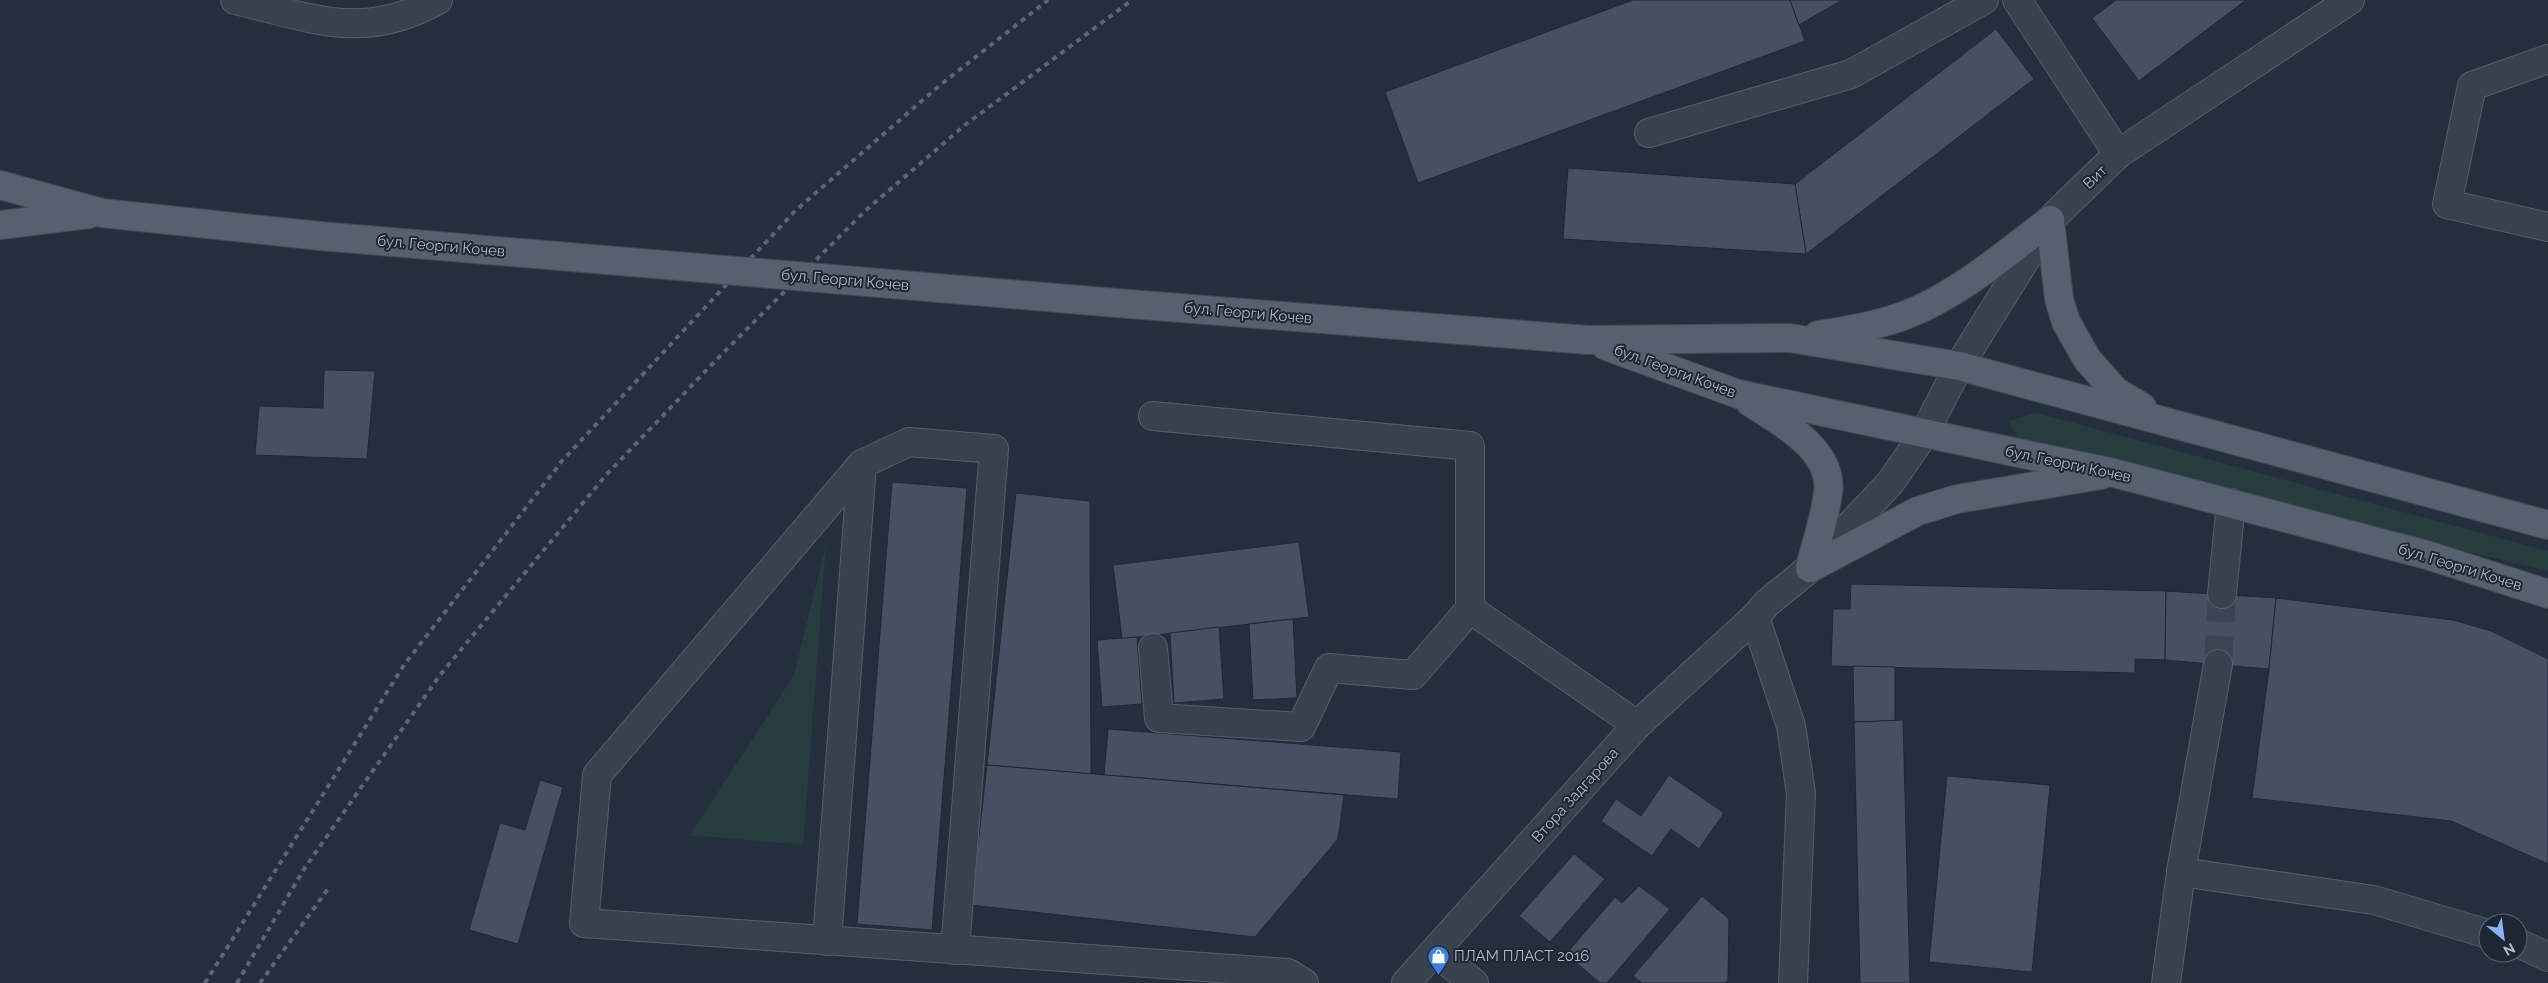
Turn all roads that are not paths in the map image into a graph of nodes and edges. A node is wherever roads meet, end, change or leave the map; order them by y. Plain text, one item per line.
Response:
1 (235, 0) edge
2 (438, 0) edge
3 (1984, 0) edge
4 (2017, 0) edge
5 (2350, 0) edge
6 (2548, 59) edge
7 (1649, 133) dead end
8 (2118, 154) junction
9 (0, 185) edge
10 (102, 213) junction
11 (2050, 220) junction
12 (0, 226) edge
13 (2548, 226) edge
14 (1790, 338) junction
15 (1588, 340) junction
16 (1959, 366) junction
17 (1738, 394) junction
18 (1153, 416) dead end
19 (2169, 422) junction
20 (1924, 434) junction
21 (862, 464) junction
22 (2114, 473) junction
23 (2231, 503) junction
24 (2548, 525) edge
25 (1810, 568) junction
26 (2222, 594) tunnel mouth
27 (2548, 594) edge
28 (1470, 609) junction
29 (1755, 617) junction
30 (1154, 648) dead end
31 (2218, 664) tunnel mouth
32 (1637, 724) junction
33 (2181, 872) junction
34 (2478, 931) edge
35 (827, 941) junction
36 (2528, 948) edge
37 (956, 950) junction
38 (1435, 952) junction
39 (2548, 957) edge
40 (1304, 983) edge
41 (1406, 983) edge
42 (1474, 983) edge
43 (1793, 983) edge
44 (2166, 983) edge

1 - 2 street
3 - 7 street
4 - 8 street
5 - 8 street, Вит
6 - 13 street
8 - 11 street, Вит
9 - 10 main road, бул. Георги Кочев
10 - 12 main road, бул. Георги Кочев
10 - 15 main road, бул. Георги Кочев, bridge
11 - 14 main road
11 - 16 street, Вит
11 - 19 main road
14 - 15 main road, бул. Георги Кочев
14 - 16 main road, бул. Георги Кочев
15 - 17 main road, бул. Георги Кочев
16 - 19 main road, бул. Георги Кочев
16 - 20 street, Вит
17 - 20 main road, бул. Георги Кочев
17 - 25 main road
18 - 28 street
19 - 24 main road, бул. Георги Кочев
20 - 22 main road, бул. Георги Кочев
20 - 25 street, Вит
21 - 35 street
21 - 35 street
21 - 37 street
22 - 23 main road, бул. Георги Кочев
22 - 25 main road
23 - 26 street
23 - 27 main road, бул. Георги Кочев
25 - 29 street, Втора Задгарова
28 - 30 street
28 - 32 street
29 - 32 street, Втора Задгарова
29 - 43 street
31 - 33 street
32 - 38 street, Втора Задгарова
33 - 34 street
33 - 44 street
35 - 37 street
36 - 39 street
37 - 40 street
38 - 41 street, Втора Задгарова
38 - 42 street

